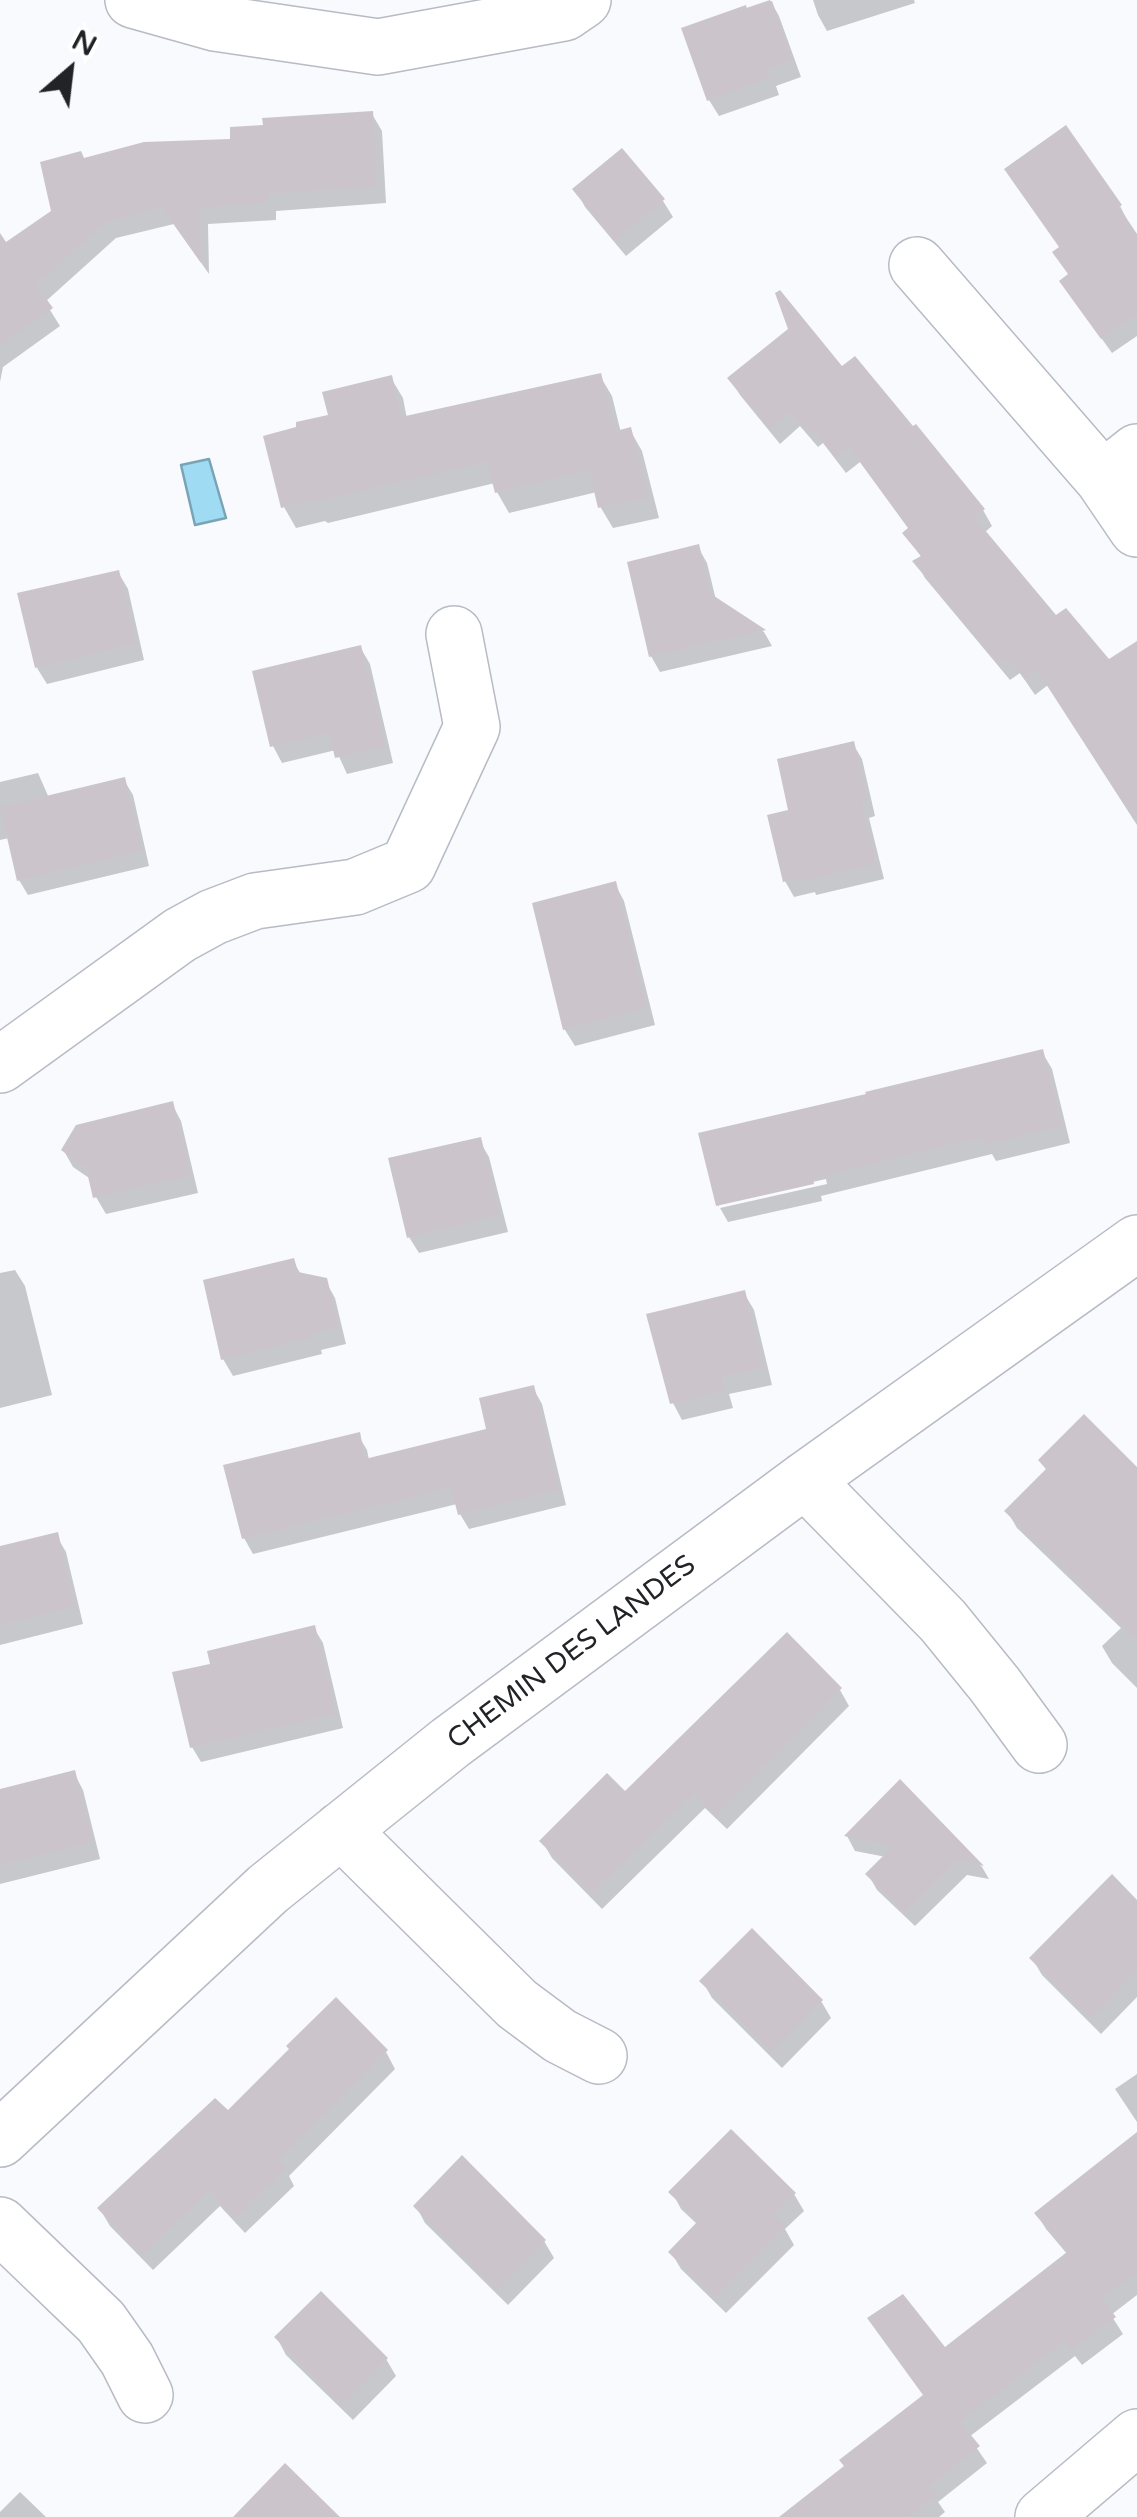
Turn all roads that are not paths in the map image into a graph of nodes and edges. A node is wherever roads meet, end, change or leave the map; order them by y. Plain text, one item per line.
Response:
1 (133, 0) edge
2 (583, 0) edge
3 (917, 266) dead end
4 (1120, 466) edge
5 (1137, 529) edge
6 (454, 634) dead end
7 (0, 1065) edge
8 (1137, 1243) edge
9 (805, 1480) junction
10 (1039, 1744) dead end
11 (341, 1830) junction
12 (599, 2056) dead end
13 (0, 2139) edge
14 (0, 2225) edge
15 (145, 2395) dead end
16 (1137, 2437) edge
17 (1043, 2517) edge

1 - 2 street
3 - 4 street
4 - 5 street
6 - 7 street
8 - 9 street, CHEMIN DES LANDES
9 - 10 street
9 - 11 street, CHEMIN DES LANDES
11 - 12 street
11 - 13 street, CHEMIN DES LANDES
14 - 15 street
16 - 17 street

